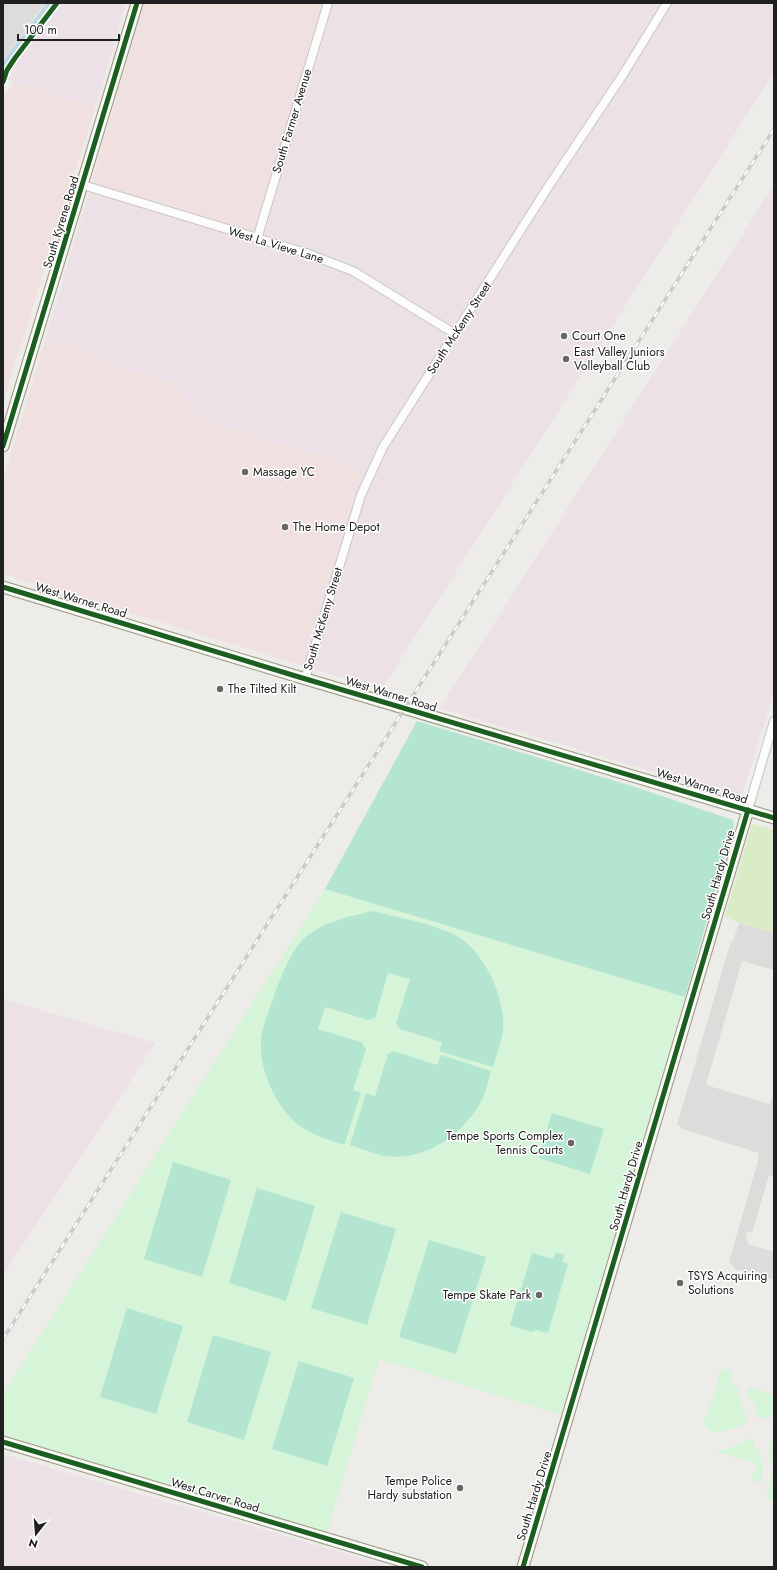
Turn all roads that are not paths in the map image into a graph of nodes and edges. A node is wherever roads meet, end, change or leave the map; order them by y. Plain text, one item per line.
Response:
1 (137, 3) edge
2 (328, 3) edge
3 (667, 3) edge
4 (83, 185) junction
5 (257, 239) junction
6 (455, 334) junction
7 (3, 446) edge
8 (3, 587) edge
9 (305, 679) junction
10 (774, 721) edge
11 (748, 810) junction
12 (774, 818) edge
13 (3, 1442) edge
14 (422, 1567) edge
15 (523, 1567) edge

1 - 4 main road, South Kyrene Road
2 - 5 street, South Farmer Avenue
3 - 6 street, South McKemy Street
4 - 5 street, West La Vieve Lane
4 - 7 main road, South Kyrene Road
5 - 6 street, West La Vieve Lane
6 - 9 street, South McKemy Street
8 - 9 main road, West Warner Road
9 - 11 main road, West Warner Road
10 - 11 street, South Hardy Drive
11 - 12 main road, West Warner Road
11 - 15 main road, South Hardy Drive
13 - 14 main road, West Carver Road

